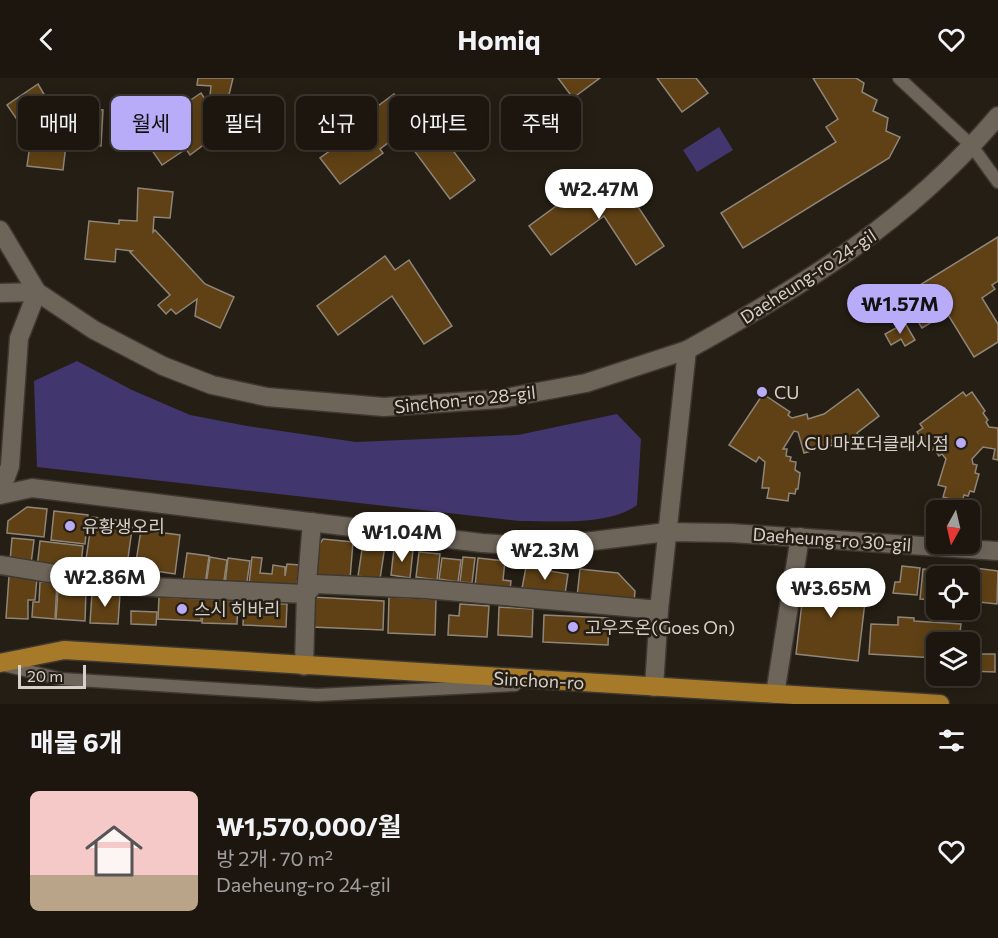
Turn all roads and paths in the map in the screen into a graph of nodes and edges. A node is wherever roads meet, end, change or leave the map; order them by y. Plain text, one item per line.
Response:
1 (899, 78) edge
2 (998, 116) edge
3 (972, 147) junction
4 (998, 182) edge
5 (0, 230) edge
6 (37, 292) junction
7 (0, 293) edge
8 (687, 351) junction
9 (5, 464) edge
10 (0, 494) edge
11 (312, 522) junction
12 (667, 532) junction
13 (800, 537) junction
14 (998, 551) edge
15 (0, 565) edge
16 (306, 594) junction
17 (659, 610) junction
18 (0, 664) edge
19 (304, 666) junction
20 (570, 682) junction
21 (654, 687) junction
22 (775, 694) junction
23 (940, 704) edge

1 - 3 lane
2 - 3 street, Daeheung-ro 24-gil
3 - 4 lane
3 - 8 street, Daeheung-ro 24-gil
5 - 6 street
6 - 7 street
6 - 8 street, Sinchon-ro 28-gil
6 - 9 street
8 - 12 street
9 - 10 street
10 - 11 street, Daeheung-ro 30-gil
11 - 12 street, Daeheung-ro 30-gil
11 - 16 street
12 - 13 street, Daeheung-ro 30-gil
12 - 17 street
13 - 14 street, Daeheung-ro 30-gil
13 - 22 street
15 - 16 street
16 - 17 street
16 - 19 street
17 - 21 street
18 - 19 main road, Sinchon-ro
18 - 20 lane
19 - 20 main road, Sinchon-ro
20 - 21 main road, Sinchon-ro
21 - 22 main road, Sinchon-ro
22 - 23 main road, Sinchon-ro

